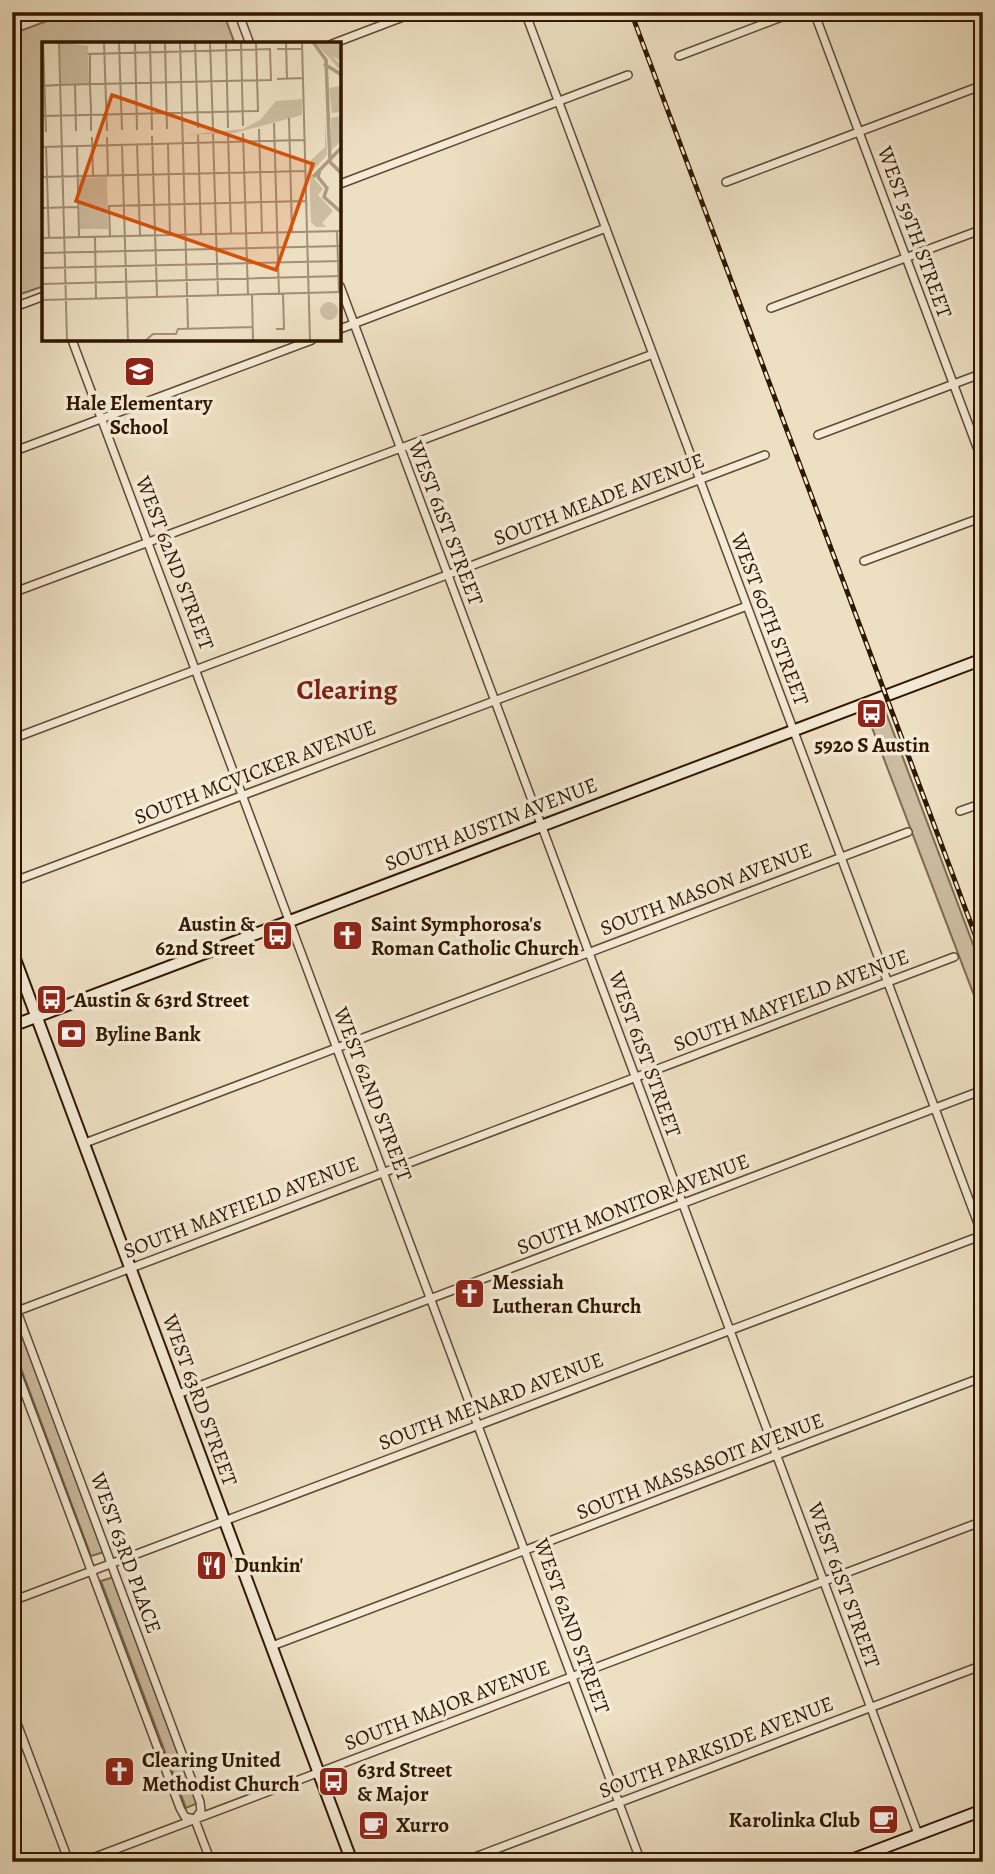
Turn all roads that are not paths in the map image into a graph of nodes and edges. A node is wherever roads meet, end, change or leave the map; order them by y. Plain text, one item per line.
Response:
1 (34, 12) edge
2 (238, 12) edge
3 (416, 12) edge
4 (525, 12) edge
5 (795, 12) edge
6 (814, 12) edge
7 (12, 20) edge
8 (249, 42) edge
9 (337, 42) edge
10 (679, 56) dead end
11 (628, 75) dead end
12 (983, 85) edge
13 (558, 103) junction
14 (859, 132) junction
15 (726, 182) dead end
16 (341, 184) edge
17 (606, 228) junction
18 (983, 229) edge
19 (906, 258) junction
20 (341, 289) edge
21 (42, 297) edge
22 (12, 308) edge
23 (771, 308) dead end
24 (354, 324) junction
25 (341, 329) edge
26 (72, 341) edge
27 (309, 341) edge
28 (653, 354) junction
29 (983, 373) edge
30 (953, 384) junction
31 (102, 418) junction
32 (818, 435) dead end
33 (400, 449) junction
34 (12, 452) edge
35 (765, 455) dead end
36 (983, 463) edge
37 (699, 480) junction
38 (983, 517) edge
39 (148, 542) junction
40 (864, 561) dead end
41 (447, 575) junction
42 (12, 593) edge
43 (747, 606) junction
44 (983, 659) edge
45 (196, 670) junction
46 (495, 701) junction
47 (793, 731) junction
48 (12, 739) edge
49 (243, 795) junction
50 (983, 803) edge
51 (960, 811) dead end
52 (541, 826) junction
53 (908, 832) dead end
54 (841, 857) junction
55 (12, 882) edge
56 (290, 921) junction
57 (12, 951) edge
58 (589, 952) junction
59 (954, 957) dead end
60 (888, 982) junction
61 (37, 1016) junction
62 (12, 1026) edge
63 (337, 1048) junction
64 (635, 1077) junction
65 (983, 1090) edge
66 (935, 1109) junction
67 (85, 1143) junction
68 (384, 1172) junction
69 (683, 1205) junction
70 (983, 1235) edge
71 (131, 1268) junction
72 (12, 1298) edge
73 (431, 1299) junction
74 (15, 1312) edge
75 (729, 1329) junction
76 (12, 1359) edge
77 (983, 1377) edge
78 (178, 1394) junction
79 (478, 1425) junction
80 (777, 1455) junction
81 (225, 1520) junction
82 (983, 1521) edge
83 (525, 1550) junction
84 (111, 1563) junction
85 (92, 1570) junction
86 (824, 1581) junction
87 (12, 1601) edge
88 (272, 1646) junction
89 (983, 1665) edge
90 (572, 1677) junction
91 (871, 1707) junction
92 (12, 1710) edge
93 (318, 1772) junction
94 (619, 1802) junction
95 (983, 1810) edge
96 (195, 1819) junction
97 (918, 1834) junction
98 (69, 1862) edge
99 (82, 1862) edge
100 (211, 1862) edge
101 (352, 1862) edge
102 (462, 1862) edge
103 (641, 1862) edge
104 (846, 1862) edge

1 - 7 street
2 - 8 street
3 - 9 street
4 - 13 street, WEST 60TH STREET
5 - 10 street
6 - 14 street, WEST 59TH STREET
11 - 13 street
12 - 14 street
13 - 16 street
13 - 17 street, WEST 60TH STREET
14 - 15 street
14 - 19 street, WEST 59TH STREET
17 - 24 street
17 - 28 street, WEST 60TH STREET
18 - 19 street
19 - 23 street
19 - 30 street, WEST 59TH STREET
20 - 24 street, WEST 61ST STREET
21 - 22 street
24 - 25 street
24 - 33 street, WEST 61ST STREET
26 - 31 street, WEST 62ND STREET
27 - 31 street
28 - 33 street
28 - 37 street, WEST 60TH STREET
29 - 30 street
30 - 32 street
30 - 36 street, WEST 59TH STREET
31 - 34 street
31 - 39 street, WEST 62ND STREET
33 - 39 street
33 - 41 street, WEST 61ST STREET
35 - 37 street, SOUTH MEADE AVENUE
37 - 41 street, SOUTH MEADE AVENUE
37 - 43 street, WEST 60TH STREET
38 - 40 street
39 - 42 street
39 - 45 street, WEST 62ND STREET
41 - 45 street, SOUTH MEADE AVENUE
41 - 46 street, WEST 61ST STREET
43 - 46 street, SOUTH MCVICKER AVENUE
43 - 47 street, WEST 60TH STREET
44 - 47 main road, SOUTH AUSTIN AVENUE
45 - 48 street, SOUTH MEADE AVENUE
45 - 49 street, WEST 62ND STREET
46 - 49 street, SOUTH MCVICKER AVENUE
46 - 52 street, WEST 61ST STREET
47 - 52 main road, SOUTH AUSTIN AVENUE
47 - 54 street, WEST 60TH STREET
49 - 55 street, SOUTH MCVICKER AVENUE
49 - 56 street, WEST 62ND STREET
50 - 51 street
52 - 56 main road, SOUTH AUSTIN AVENUE
52 - 58 street, WEST 61ST STREET
53 - 54 street, SOUTH MASON AVENUE
54 - 58 street, SOUTH MASON AVENUE
54 - 60 street, WEST 60TH STREET
56 - 61 main road, SOUTH AUSTIN AVENUE
56 - 63 street, WEST 62ND STREET
57 - 61 main road, WEST 63RD STREET
58 - 63 street, SOUTH MASON AVENUE
58 - 64 street, WEST 61ST STREET
59 - 60 street, SOUTH MAYFIELD AVENUE
60 - 64 street, SOUTH MAYFIELD AVENUE
60 - 66 street, WEST 60TH STREET
61 - 62 main road, SOUTH AUSTIN AVENUE
61 - 67 main road, WEST 63RD STREET
63 - 67 street, SOUTH MASON AVENUE
63 - 68 street, WEST 62ND STREET
64 - 68 street, SOUTH MAYFIELD AVENUE
64 - 69 street, WEST 61ST STREET
65 - 66 street, SOUTH MONITOR AVENUE
66 - 69 street, SOUTH MONITOR AVENUE
66 - 70 street, WEST 60TH STREET
67 - 71 main road, WEST 63RD STREET
68 - 71 street, SOUTH MAYFIELD AVENUE
68 - 73 street, WEST 62ND STREET
69 - 73 street, SOUTH MONITOR AVENUE
69 - 75 street, WEST 61ST STREET
70 - 75 street, SOUTH MENARD AVENUE
71 - 74 street, SOUTH MAYFIELD AVENUE
71 - 78 main road, WEST 63RD STREET
72 - 74 street, WEST 63RD PLACE
73 - 78 street, SOUTH MONITOR AVENUE
73 - 79 street, WEST 62ND STREET
74 - 84 street, WEST 63RD PLACE
75 - 79 street, SOUTH MENARD AVENUE
75 - 80 street, WEST 61ST STREET
76 - 85 street, WEST 63RD PLACE
77 - 80 street, SOUTH MASSASOIT AVENUE
78 - 81 main road, WEST 63RD STREET
79 - 81 street, SOUTH MENARD AVENUE
79 - 83 street, WEST 62ND STREET
80 - 83 street, SOUTH MASSASOIT AVENUE
80 - 86 street, WEST 61ST STREET
81 - 84 street, SOUTH MENARD AVENUE
81 - 88 main road, WEST 63RD STREET
82 - 86 street, SOUTH MAJOR AVENUE
83 - 88 street, SOUTH MASSASOIT AVENUE
83 - 90 street, WEST 62ND STREET
84 - 85 street, SOUTH MENARD AVENUE
84 - 96 street, WEST 63RD PLACE
85 - 87 street, SOUTH MENARD AVENUE
85 - 96 street, WEST 63RD PLACE
86 - 90 street, SOUTH MAJOR AVENUE
86 - 91 street, WEST 61ST STREET
88 - 93 main road, WEST 63RD STREET
89 - 91 street, SOUTH PARKSIDE AVENUE
90 - 93 street, SOUTH MAJOR AVENUE
90 - 94 street, WEST 62ND STREET
91 - 94 street, SOUTH PARKSIDE AVENUE
91 - 97 street, WEST 61ST STREET
92 - 98 street
93 - 96 street, SOUTH MAJOR AVENUE
93 - 101 main road, WEST 63RD STREET
94 - 102 street, SOUTH PARKSIDE AVENUE
94 - 103 street, WEST 62ND STREET
95 - 97 main road
96 - 99 street, SOUTH MAJOR AVENUE
96 - 100 street, WEST 63RD PLACE
97 - 104 main road

